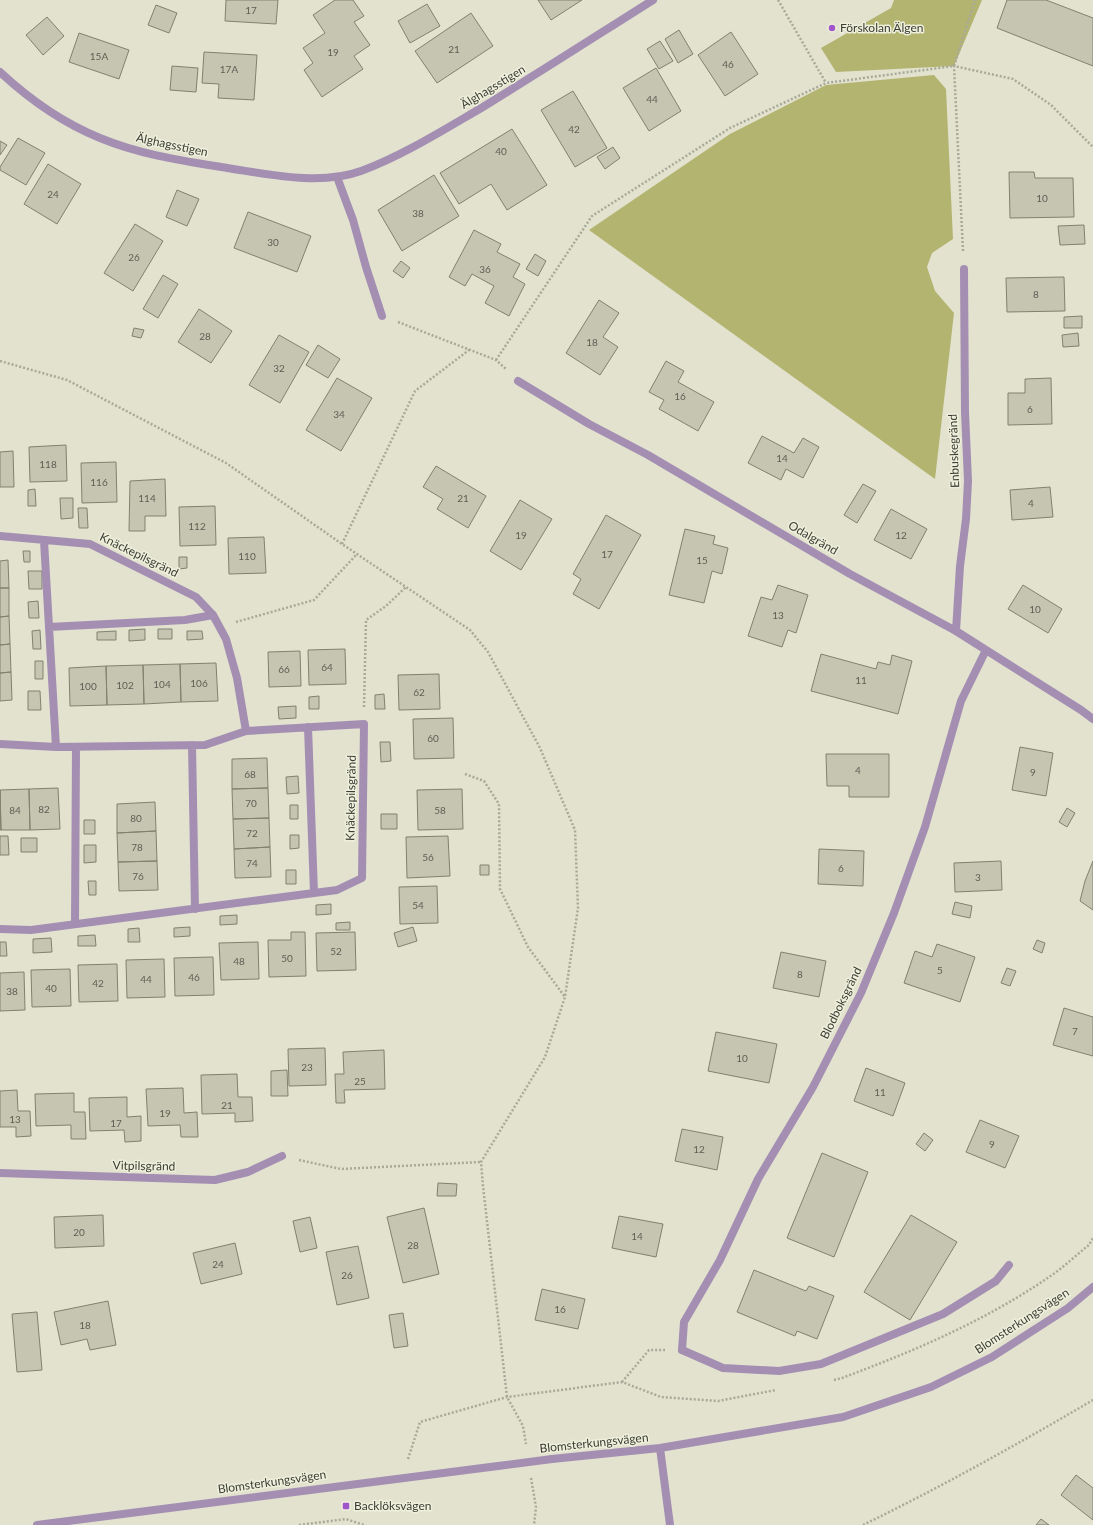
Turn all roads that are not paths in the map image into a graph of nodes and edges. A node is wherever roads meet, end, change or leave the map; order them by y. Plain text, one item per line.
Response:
1 (653, 0) edge
2 (0, 72) edge
3 (337, 177) junction
4 (964, 269) road end
5 (382, 316) road end
6 (518, 381) road end
7 (0, 536) edge
8 (44, 541) junction
9 (214, 615) junction
10 (49, 627) junction
11 (956, 631) junction
12 (986, 650) junction
13 (1093, 720) edge
14 (308, 727) junction
15 (246, 731) junction
16 (0, 744) edge
17 (192, 745) junction
18 (56, 747) junction
19 (76, 747) junction
20 (314, 893) junction
21 (195, 909) junction
22 (75, 924) junction
23 (0, 929) edge
24 (282, 1156) road end
25 (0, 1173) edge
26 (1009, 1265) dead end
27 (1093, 1287) edge
28 (660, 1448) junction
29 (65, 1524) edge
30 (37, 1525) edge
31 (670, 1525) edge

1 - 3 street, Älghagsstigen
2 - 3 street, Älghagsstigen
3 - 5 street
4 - 11 street, Enbuskegränd
6 - 11 street, Odalgränd
7 - 8 street, Knäckepilsgränd
8 - 9 street, Knäckepilsgränd
8 - 10 street
9 - 10 street
9 - 15 street, Knäckepilsgränd
10 - 18 street
11 - 12 street, Odalgränd
12 - 13 street, Odalgränd
12 - 26 street, Blodboksgränd
14 - 15 street
14 - 20 street
14 - 20 street, Knäckepilsgränd
15 - 17 street
16 - 18 street
17 - 19 street
17 - 21 street
18 - 19 street
19 - 22 street
20 - 21 street, Knäckepilsgränd
21 - 22 street, Knäckepilsgränd
22 - 23 street, Knäckepilsgränd
24 - 25 street, Vitpilsgränd
27 - 28 street, Blomsterkungsvägen
28 - 29 street, Blomsterkungsvägen, bridge
28 - 31 street
29 - 30 street, Blomsterkungsvägen

